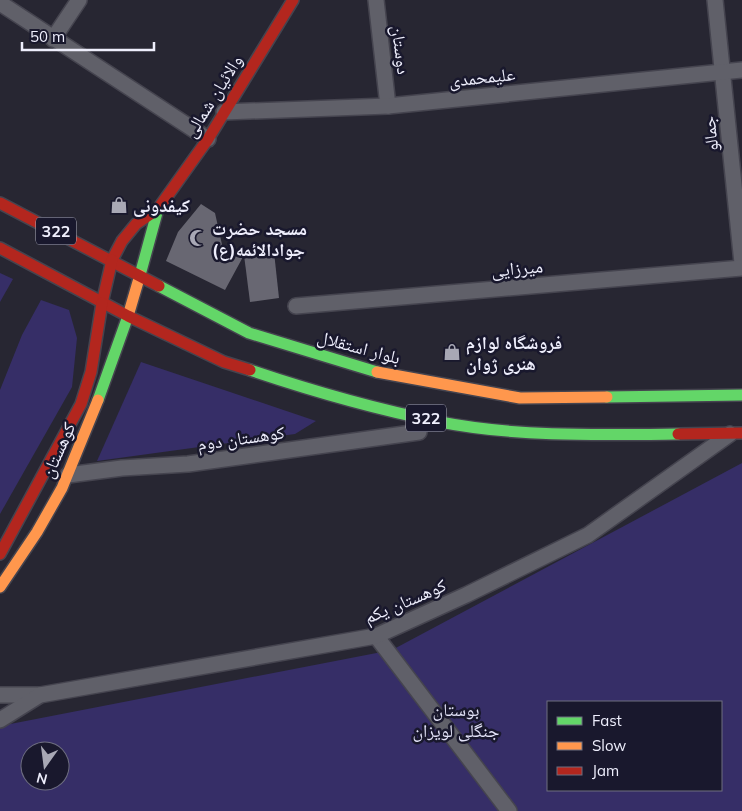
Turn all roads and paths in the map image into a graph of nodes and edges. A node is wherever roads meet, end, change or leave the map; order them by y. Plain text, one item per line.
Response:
1 (79, 0) edge
2 (293, 0) edge
3 (376, 0) edge
4 (715, 0) edge
5 (0, 4) edge
6 (53, 39) junction
7 (742, 70) edge
8 (723, 72) junction
9 (388, 106) junction
10 (224, 112) junction
11 (208, 140) junction
12 (0, 203) edge
13 (158, 209) junction
14 (741, 235) edge
15 (0, 248) edge
16 (112, 260) junction
17 (742, 263) edge
18 (742, 268) edge
19 (140, 275) junction
20 (102, 303) junction
21 (296, 306) dead end
22 (128, 316) junction
23 (742, 395) edge
24 (419, 432) dead end
25 (736, 433) edge
26 (44, 475) junction
27 (68, 475) junction
28 (0, 554) edge
29 (0, 587) edge
30 (376, 636) junction
31 (0, 695) edge
32 (40, 695) junction
33 (0, 720) edge
34 (509, 811) edge

1 - 6 street
2 - 10 main road, والائیان شمالی
3 - 9 street, دوستان
4 - 8 street, جمالو
5 - 6 street
6 - 11 street
7 - 8 street, علیمحمدی
8 - 9 street, علیمحمدی
8 - 14 street, جمالو
9 - 10 street, علیمحمدی
10 - 11 main road, والائیان شمالی
11 - 13 main road, والائیان شمالی
12 - 16 main road, بلوار استقلال / 322
13 - 16 main road, والائیان شمالی
13 - 19 main road, والائیان شمالی
14 - 17 street, جمالو
15 - 20 main road, 322
16 - 19 main road, بلوار استقلال / 322
16 - 20 main road, کوهستان
18 - 21 street, میرزایی
19 - 22 main road, کوهستان
19 - 23 main road, بلوار استقلال / 322
20 - 22 main road, 322
20 - 26 main road, کوهستان
22 - 25 main road, 322
22 - 27 main road, کوهستان
24 - 27 street, کوهستان دوم
25 - 30 street, کوهستان یکم
26 - 27 main road
26 - 28 main road, کوهستان
27 - 29 main road, کوهستان
30 - 32 street, کوهستان یکم
30 - 34 street
31 - 32 street
32 - 33 street, کوهستان یکم

